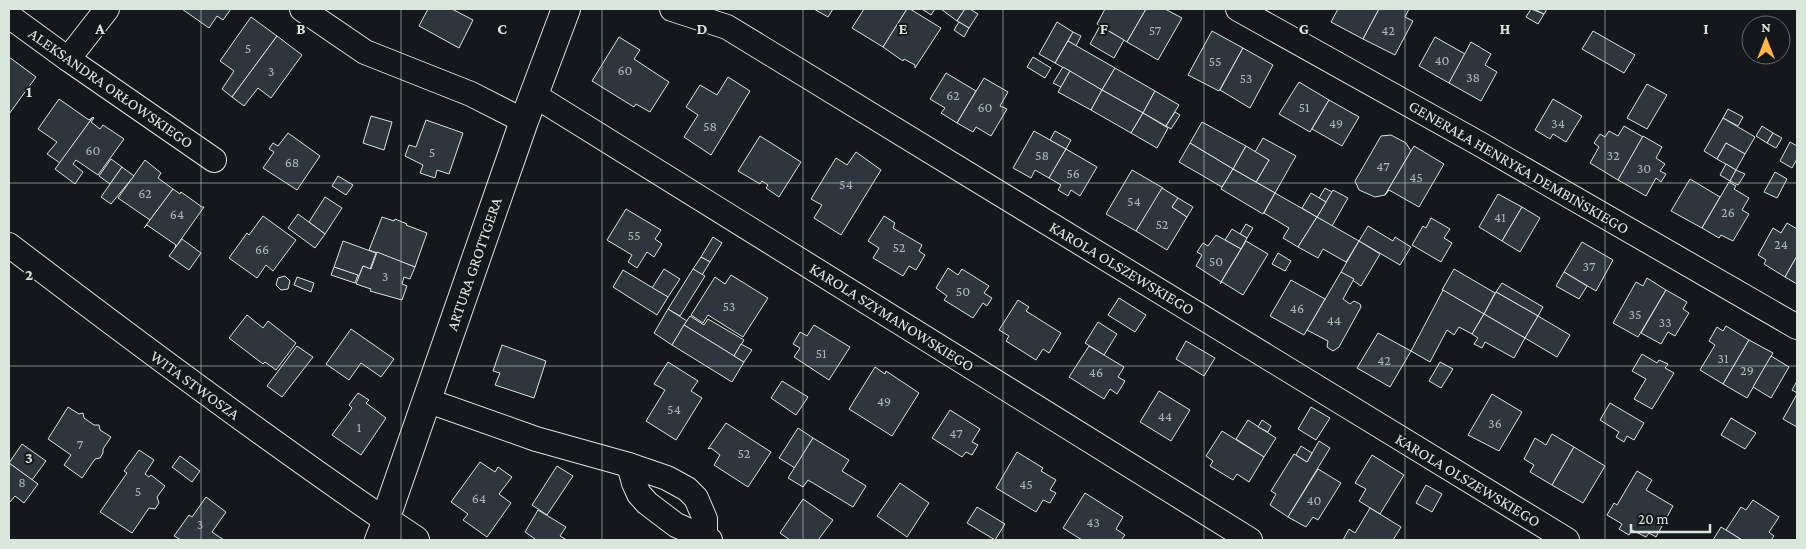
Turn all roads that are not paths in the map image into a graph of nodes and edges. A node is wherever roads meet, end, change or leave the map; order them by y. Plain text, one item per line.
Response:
1 (107, 9) edge
2 (302, 9) edge
3 (566, 9) edge
4 (672, 9) edge
5 (1238, 9) edge
6 (9, 16) edge
7 (68, 59) junction
8 (534, 95) junction
9 (524, 121) junction
10 (214, 160) dead end
11 (9, 245) edge
12 (1797, 327) edge
13 (426, 400) junction
14 (628, 465) junction
15 (381, 530) edge
16 (708, 539) edge
17 (415, 540) edge
18 (1250, 540) edge
19 (1567, 540) edge

1 - 7 street
2 - 9 street
3 - 8 street, ARTURA GROTTGERA
4 - 19 street, KAROLA OLSZEWSKIEGO
5 - 12 street, GENERAŁA HENRYKA DEMBIŃSKIEGO
6 - 7 street, ALEKSANDRA ORŁOWSKIEGO
7 - 10 street, ALEKSANDRA ORŁOWSKIEGO
8 - 9 street, ARTURA GROTTGERA
8 - 18 street, KAROLA SZYMANOWSKIEGO
9 - 13 street, ARTURA GROTTGERA
11 - 15 street, WITA STWOSZA
13 - 14 street
13 - 15 street, ARTURA GROTTGERA
14 - 16 street
14 - 16 street
15 - 17 street

